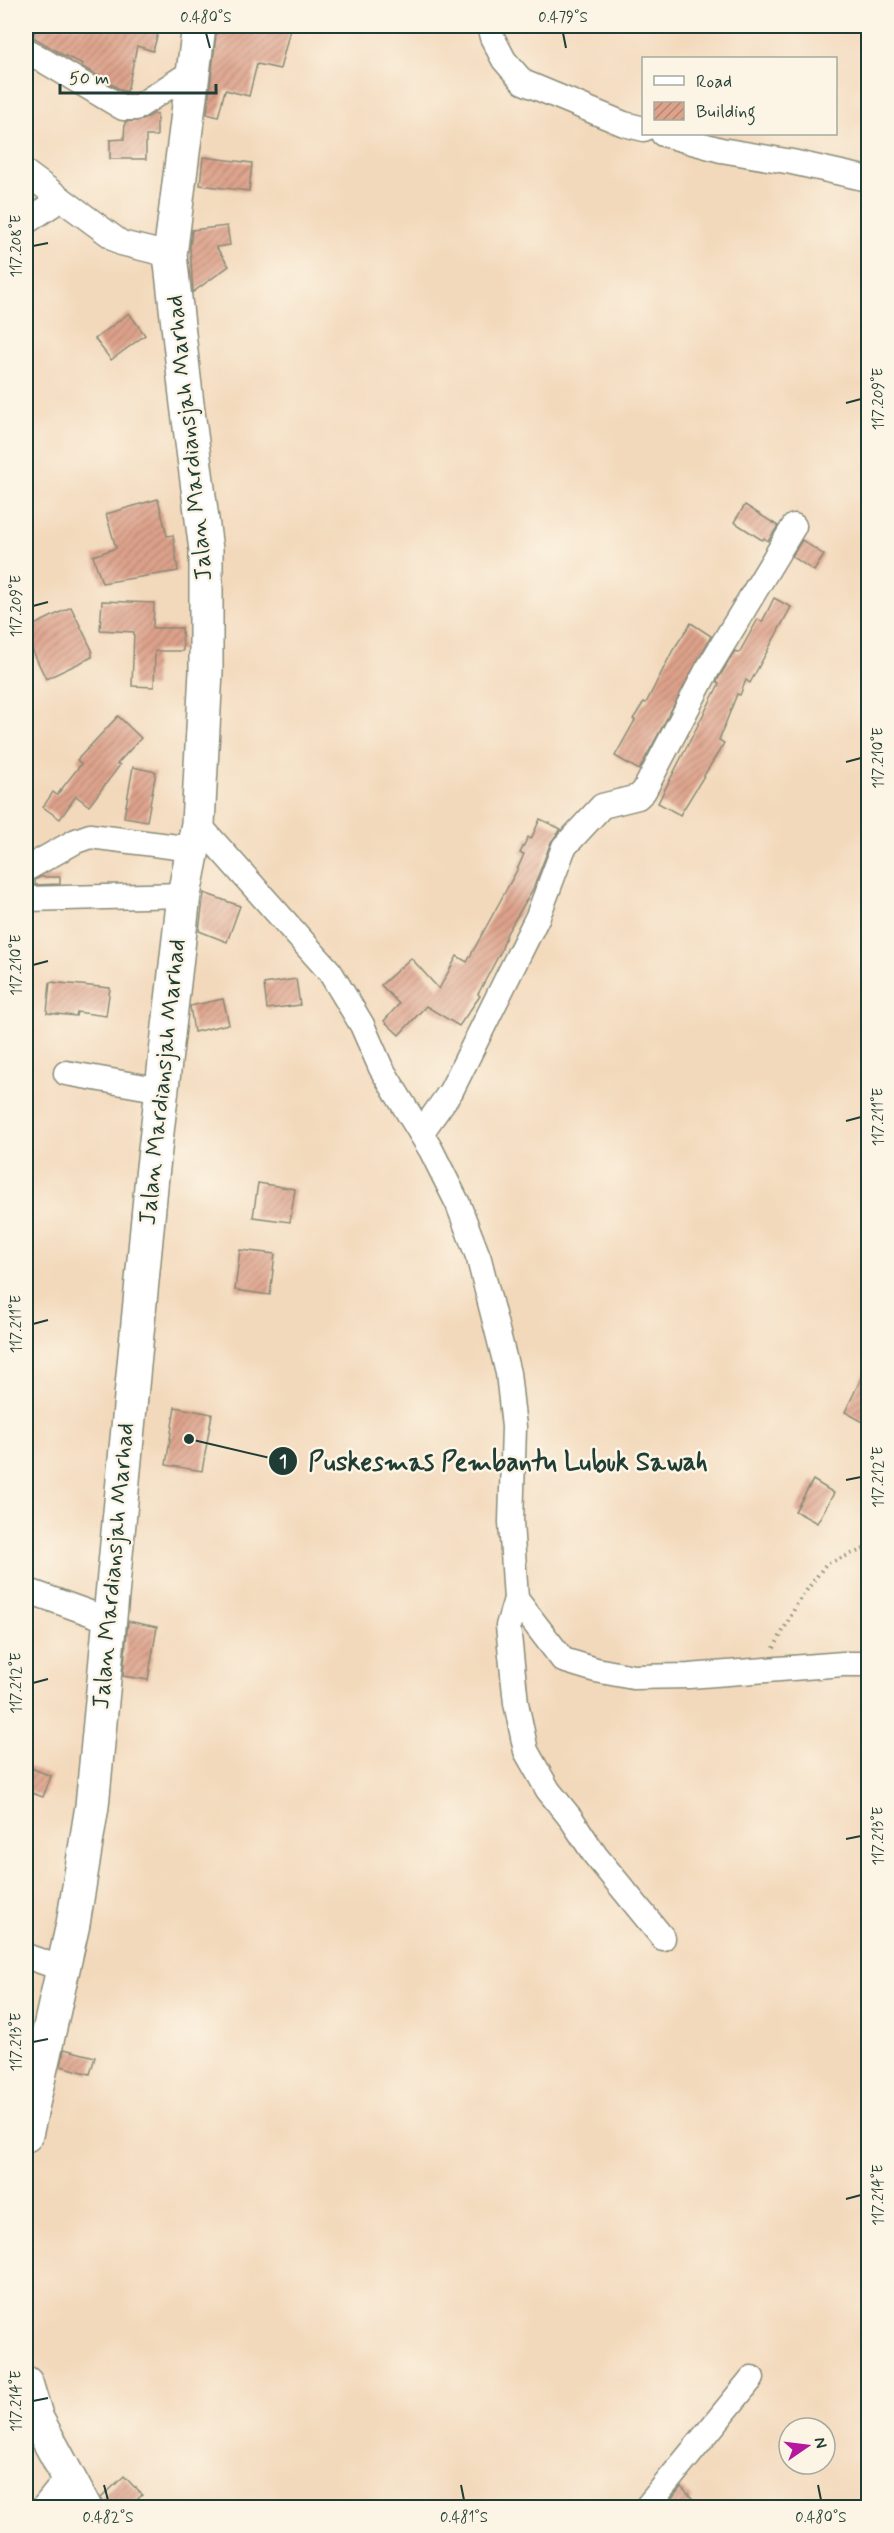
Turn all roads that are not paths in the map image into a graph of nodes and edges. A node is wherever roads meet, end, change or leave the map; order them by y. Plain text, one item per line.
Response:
1 (199, 26) edge
2 (489, 26) edge
3 (26, 50) edge
4 (193, 71) junction
5 (642, 128) edge
6 (667, 135) edge
7 (26, 173) edge
8 (868, 179) edge
9 (61, 199) junction
10 (26, 222) edge
11 (170, 255) junction
12 (794, 526) dead end
13 (195, 837) junction
14 (26, 868) edge
15 (184, 895) junction
16 (26, 899) edge
17 (66, 1073) dead end
18 (162, 1090) junction
19 (421, 1133) junction
20 (26, 1590) edge
21 (516, 1599) junction
22 (109, 1620) junction
23 (868, 1664) edge
24 (663, 1938) dead end
25 (26, 1956) edge
26 (63, 1969) junction
27 (32, 2075) edge
28 (26, 2135) edge
29 (752, 2378) dead end
30 (26, 2383) edge
31 (68, 2477) junction
32 (38, 2503) edge
33 (85, 2508) edge
34 (646, 2508) edge

1 - 4 street, Jalan Mardiansjah Marhad
2 - 5 street
3 - 4 street
4 - 11 street, Jalan Mardiansjah Marhad
6 - 8 street
7 - 9 street
9 - 10 street
9 - 11 street
11 - 13 street, Jalan Mardiansjah Marhad
12 - 19 street
13 - 14 street
13 - 15 street, Jalan Mardiansjah Marhad
13 - 19 street
15 - 16 street
15 - 18 street, Jalan Mardiansjah Marhad
17 - 18 street
18 - 22 street, Jalan Mardiansjah Marhad
19 - 21 street
20 - 22 street
21 - 23 street
21 - 24 street
22 - 26 street, Jalan Mardiansjah Marhad
25 - 26 street
26 - 27 street, Jalan Mardiansjah Marhad
27 - 28 street, Jalan Mardiansjah Marhad
29 - 34 street
30 - 31 street
31 - 32 street
31 - 33 street

